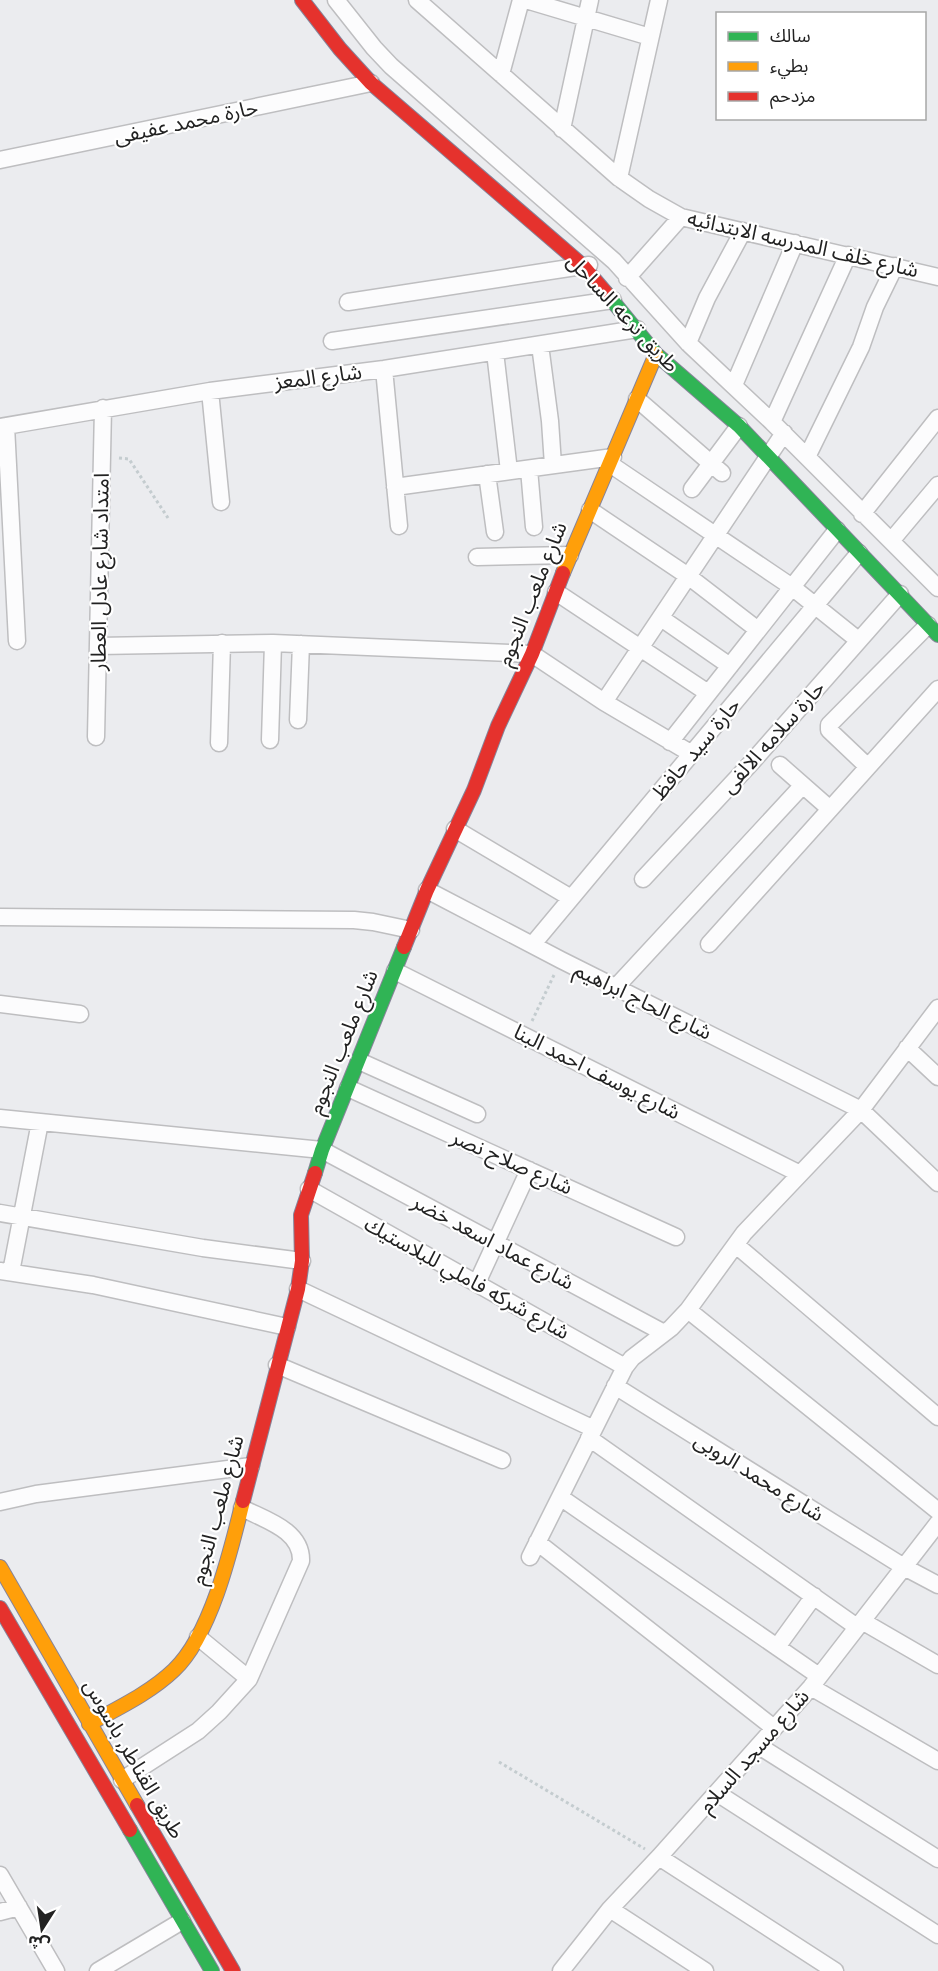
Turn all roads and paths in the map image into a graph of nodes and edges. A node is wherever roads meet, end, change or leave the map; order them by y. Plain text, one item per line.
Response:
1 (302, 0) edge
2 (336, 0) edge
3 (417, 0) edge
4 (524, 0) edge
5 (590, 0) edge
6 (659, 0) edge
7 (585, 18) junction
8 (650, 37) junction
9 (501, 74) junction
10 (371, 83) junction
11 (562, 129) junction
12 (0, 160) edge
13 (619, 178) junction
14 (681, 217) junction
15 (743, 231) junction
16 (795, 243) junction
17 (848, 255) junction
18 (614, 261) junction
19 (582, 266) junction
20 (895, 266) junction
21 (938, 277) edge
22 (627, 278) junction
23 (613, 300) junction
24 (348, 302) dead end
25 (637, 329) junction
26 (332, 341) dead end
27 (688, 343) junction
28 (540, 345) junction
29 (495, 352) junction
30 (656, 354) junction
31 (384, 369) junction
32 (734, 385) junction
33 (210, 391) junction
34 (637, 399) junction
35 (103, 408) junction
36 (938, 418) edge
37 (3, 426) edge
38 (739, 426) junction
39 (778, 428) junction
40 (102, 457) junction
41 (768, 457) junction
42 (807, 457) junction
43 (612, 460) junction
44 (553, 465) junction
45 (529, 469) junction
46 (717, 469) junction
47 (509, 471) junction
48 (487, 474) junction
49 (938, 485) edge
50 (395, 487) junction
51 (692, 489) dead end
52 (221, 502) dead end
53 (590, 510) junction
54 (862, 514) junction
55 (168, 518) dead end
56 (399, 526) dead end
57 (534, 527) dead end
58 (837, 530) junction
59 (495, 532) dead end
60 (716, 535) junction
61 (891, 541) junction
62 (859, 553) junction
63 (570, 555) junction
64 (477, 557) dead end
65 (688, 576) junction
66 (936, 581) edge
67 (792, 587) junction
68 (556, 592) junction
69 (900, 594) junction
70 (816, 606) junction
71 (661, 618) junction
72 (758, 630) junction
73 (933, 630) edge
74 (858, 640) junction
75 (16, 641) dead end
76 (222, 643) junction
77 (273, 643) junction
78 (301, 644) junction
79 (98, 646) junction
80 (640, 648) junction
81 (532, 654) junction
82 (729, 666) junction
83 (938, 689) edge
84 (708, 693) junction
85 (604, 702) junction
86 (298, 720) dead end
87 (96, 736) dead end
88 (270, 740) dead end
89 (670, 742) junction
90 (219, 743) dead end
91 (692, 754) junction
92 (780, 765) dead end
93 (868, 767) junction
94 (803, 785) junction
95 (830, 809) junction
96 (455, 829) junction
97 (643, 879) dead end
98 (427, 890) junction
99 (572, 898) junction
100 (0, 917) edge
101 (411, 930) junction
102 (533, 944) junction
103 (709, 944) dead end
104 (561, 960) junction
105 (395, 970) junction
106 (617, 986) junction
107 (0, 1004) edge
108 (80, 1014) dead end
109 (936, 1016) edge
110 (525, 1036) junction
111 (907, 1048) junction
112 (359, 1061) junction
113 (938, 1077) edge
114 (348, 1088) junction
115 (861, 1110) junction
116 (477, 1114) dead end
117 (0, 1118) edge
118 (40, 1122) junction
119 (322, 1150) junction
120 (529, 1170) junction
121 (800, 1174) junction
122 (938, 1183) edge
123 (309, 1189) junction
124 (0, 1214) edge
125 (22, 1217) junction
126 (676, 1237) dead end
127 (495, 1243) junction
128 (736, 1245) junction
129 (302, 1262) junction
130 (5, 1271) edge
131 (477, 1283) junction
132 (298, 1289) junction
133 (688, 1310) junction
134 (287, 1327) junction
135 (664, 1333) junction
136 (277, 1365) junction
137 (625, 1366) junction
138 (615, 1386) junction
139 (938, 1417) edge
140 (591, 1433) junction
141 (502, 1460) dead end
142 (251, 1466) junction
143 (560, 1497) junction
144 (0, 1502) edge
145 (242, 1508) junction
146 (938, 1511) edge
147 (935, 1532) edge
148 (0, 1567) edge
149 (904, 1567) junction
150 (938, 1585) edge
151 (814, 1596) junction
152 (0, 1608) edge
153 (860, 1624) junction
154 (198, 1637) junction
155 (777, 1647) junction
156 (938, 1665) edge
157 (249, 1679) junction
158 (815, 1682) junction
159 (90, 1724) junction
160 (774, 1728) junction
161 (759, 1746) junction
162 (938, 1761) edge
163 (499, 1762) dead end
164 (122, 1780) junction
165 (717, 1793) junction
166 (659, 1857) junction
167 (938, 1859) edge
168 (0, 1875) edge
169 (19, 1907) junction
170 (610, 1909) junction
171 (0, 1911) edge
172 (182, 1921) junction
173 (938, 1935) edge
174 (566, 1969) edge
175 (56, 1971) edge
176 (98, 1971) edge
177 (212, 1971) edge
178 (233, 1971) edge
179 (705, 1971) edge
180 (834, 1971) edge

1 - 10 street, طريق ترعه الساحل
2 - 18 street, طريق ترعه الساحل
3 - 9 street, شارع خلف المدرسه الابتدائيه
4 - 7 street
4 - 9 street
5 - 7 street
6 - 8 street
7 - 8 street
7 - 11 street
8 - 13 street
9 - 11 street, شارع خلف المدرسه الابتدائيه
10 - 12 street, حارة محمد عفيفى
10 - 19 street, طريق ترعه الساحل
11 - 13 street, شارع خلف المدرسه الابتدائيه
13 - 14 street, شارع خلف المدرسه الابتدائيه
14 - 15 street, شارع خلف المدرسه الابتدائيه
14 - 22 street
15 - 16 street, شارع خلف المدرسه الابتدائيه
15 - 27 street
16 - 17 street, شارع خلف المدرسه الابتدائيه
16 - 32 street
17 - 20 street, شارع خلف المدرسه الابتدائيه
17 - 39 street
18 - 19 street
18 - 22 street, طريق ترعه الساحل
19 - 23 street, طريق ترعه الساحل
19 - 24 street
20 - 21 street, شارع خلف المدرسه الابتدائيه
20 - 42 street
22 - 27 street, طريق ترعه الساحل
23 - 25 street, طريق ترعه الساحل
23 - 26 street
25 - 28 street, شارع المعز
25 - 30 street, طريق ترعه الساحل
27 - 32 street, طريق ترعه الساحل
28 - 29 street, شارع المعز
28 - 44 street
29 - 31 street, شارع المعز
29 - 47 street
30 - 34 street, شارع ملعب النجوم
30 - 38 street, طريق ترعه الساحل
31 - 33 street, شارع المعز
31 - 50 street
32 - 39 street, طريق ترعه الساحل
33 - 35 street, شارع المعز
33 - 52 street
34 - 43 street, شارع ملعب النجوم
34 - 46 street
35 - 37 street, شارع المعز
35 - 40 street, امتداد شارع عادل العطار
36 - 54 street
37 - 75 street
38 - 41 street, طريق ترعه الساحل
38 - 46 street
39 - 41 street
39 - 42 street, طريق ترعه الساحل
40 - 55 path
40 - 79 street, امتداد شارع عادل العطار
41 - 58 street, طريق ترعه الساحل
41 - 60 street
42 - 54 street, طريق ترعه الساحل
43 - 44 street
43 - 53 street, شارع ملعب النجوم
43 - 60 street
44 - 45 street
45 - 47 street
45 - 57 street
46 - 51 street
47 - 48 street
48 - 50 street
48 - 59 street
49 - 61 street
50 - 56 street
53 - 63 street, شارع ملعب النجوم
53 - 65 street
54 - 61 street, طريق ترعه الساحل
58 - 62 street, طريق ترعه الساحل
58 - 67 street
60 - 65 street
60 - 67 street
61 - 66 street, طريق ترعه الساحل
62 - 69 street, طريق ترعه الساحل
62 - 70 street, حارة سيد حافظ
63 - 64 street
63 - 68 street, شارع ملعب النجوم
65 - 71 street
65 - 72 street
67 - 70 street
67 - 72 street
68 - 80 street
68 - 81 street, شارع ملعب النجوم
69 - 73 street, طريق ترعه الساحل
69 - 74 street, حارة سلامه الالفى
70 - 74 street
70 - 91 street, حارة سيد حافظ
71 - 80 street
71 - 82 street
72 - 82 street
73 - 93 street
74 - 97 street, حارة سلامه الالفى
76 - 77 street
76 - 79 street
76 - 90 street
77 - 78 street
77 - 88 street
78 - 81 street
78 - 86 street
79 - 87 street, امتداد شارع عادل العطار
80 - 84 street
80 - 85 street
81 - 85 street
81 - 96 street, شارع ملعب النجوم
82 - 84 street
83 - 93 street
84 - 89 street
85 - 89 street
89 - 91 street
91 - 99 street, حارة سيد حافظ
92 - 94 street
93 - 95 street
94 - 95 street
94 - 106 street
95 - 103 street
96 - 98 street, شارع ملعب النجوم
96 - 99 street
98 - 101 street, شارع ملعب النجوم
98 - 102 street, شارع الحاج ابراهيم
99 - 102 street, حارة سيد حافظ
100 - 101 street
101 - 105 street, شارع ملعب النجوم
102 - 104 street, شارع الحاج ابراهيم
104 - 106 street, شارع الحاج ابراهيم
104 - 110 path
105 - 110 street, شارع يوسف احمد البنا
105 - 112 street, شارع ملعب النجوم
106 - 115 street, شارع الحاج ابراهيم
107 - 108 street
109 - 111 street
110 - 121 street, شارع يوسف احمد البنا
111 - 113 street
111 - 115 street
112 - 114 street, شارع ملعب النجوم
112 - 116 street
114 - 119 street, شارع ملعب النجوم
114 - 120 street, شارع صلاح نصر
115 - 121 street
115 - 122 street, شارع الحاج ابراهيم
117 - 118 street
118 - 119 street
118 - 125 street
119 - 123 street, شارع ملعب النجوم
119 - 127 street, شارع عماد اسعد خضر
120 - 126 street, شارع صلاح نصر
120 - 127 street
121 - 128 street
123 - 129 street, شارع ملعب النجوم
123 - 131 street, شارع شركه فاملي للبلاستيك
124 - 125 street
125 - 129 street
125 - 130 street
127 - 131 street
127 - 135 street, شارع عماد اسعد خضر
128 - 133 street
128 - 139 street
129 - 132 street, شارع ملعب النجوم
130 - 134 street
131 - 137 street, شارع شركه فاملي للبلاستيك
132 - 134 street, شارع ملعب النجوم
132 - 140 street
133 - 135 street
133 - 146 street
134 - 136 street, شارع ملعب النجوم
135 - 137 street
136 - 141 street
136 - 142 street, شارع ملعب النجوم
137 - 138 street
138 - 140 street
138 - 149 street, شارع محمد الروبى
140 - 143 street
140 - 151 street
142 - 144 street
142 - 145 street, شارع ملعب النجوم
143 - 155 street
143 - 160 street
145 - 154 street, شارع ملعب النجوم
145 - 157 street
147 - 149 street, شارع مسجد السلام
148 - 159 street, طريق القناطر, باسوس
149 - 150 street, شارع محمد الروبى
149 - 153 street, شارع مسجد السلام
151 - 153 street
151 - 155 street
152 - 172 street, طريق القناطر, باسوس
153 - 156 street
153 - 158 street, شارع مسجد السلام
154 - 157 street
154 - 159 street, شارع ملعب النجوم
155 - 158 street
157 - 164 street
158 - 160 street, شارع مسجد السلام
158 - 162 street
159 - 164 street, طريق القناطر, باسوس
160 - 161 street, شارع مسجد السلام
161 - 165 street, شارع مسجد السلام
161 - 167 street
163 - 166 path
164 - 178 street, طريق القناطر, باسوس
165 - 166 street, شارع مسجد السلام
165 - 173 street
166 - 170 street, شارع مسجد السلام
166 - 180 street
168 - 169 street
169 - 171 street
169 - 175 street
170 - 174 street, شارع مسجد السلام
170 - 179 street
172 - 176 street
172 - 177 street, طريق القناطر, باسوس

